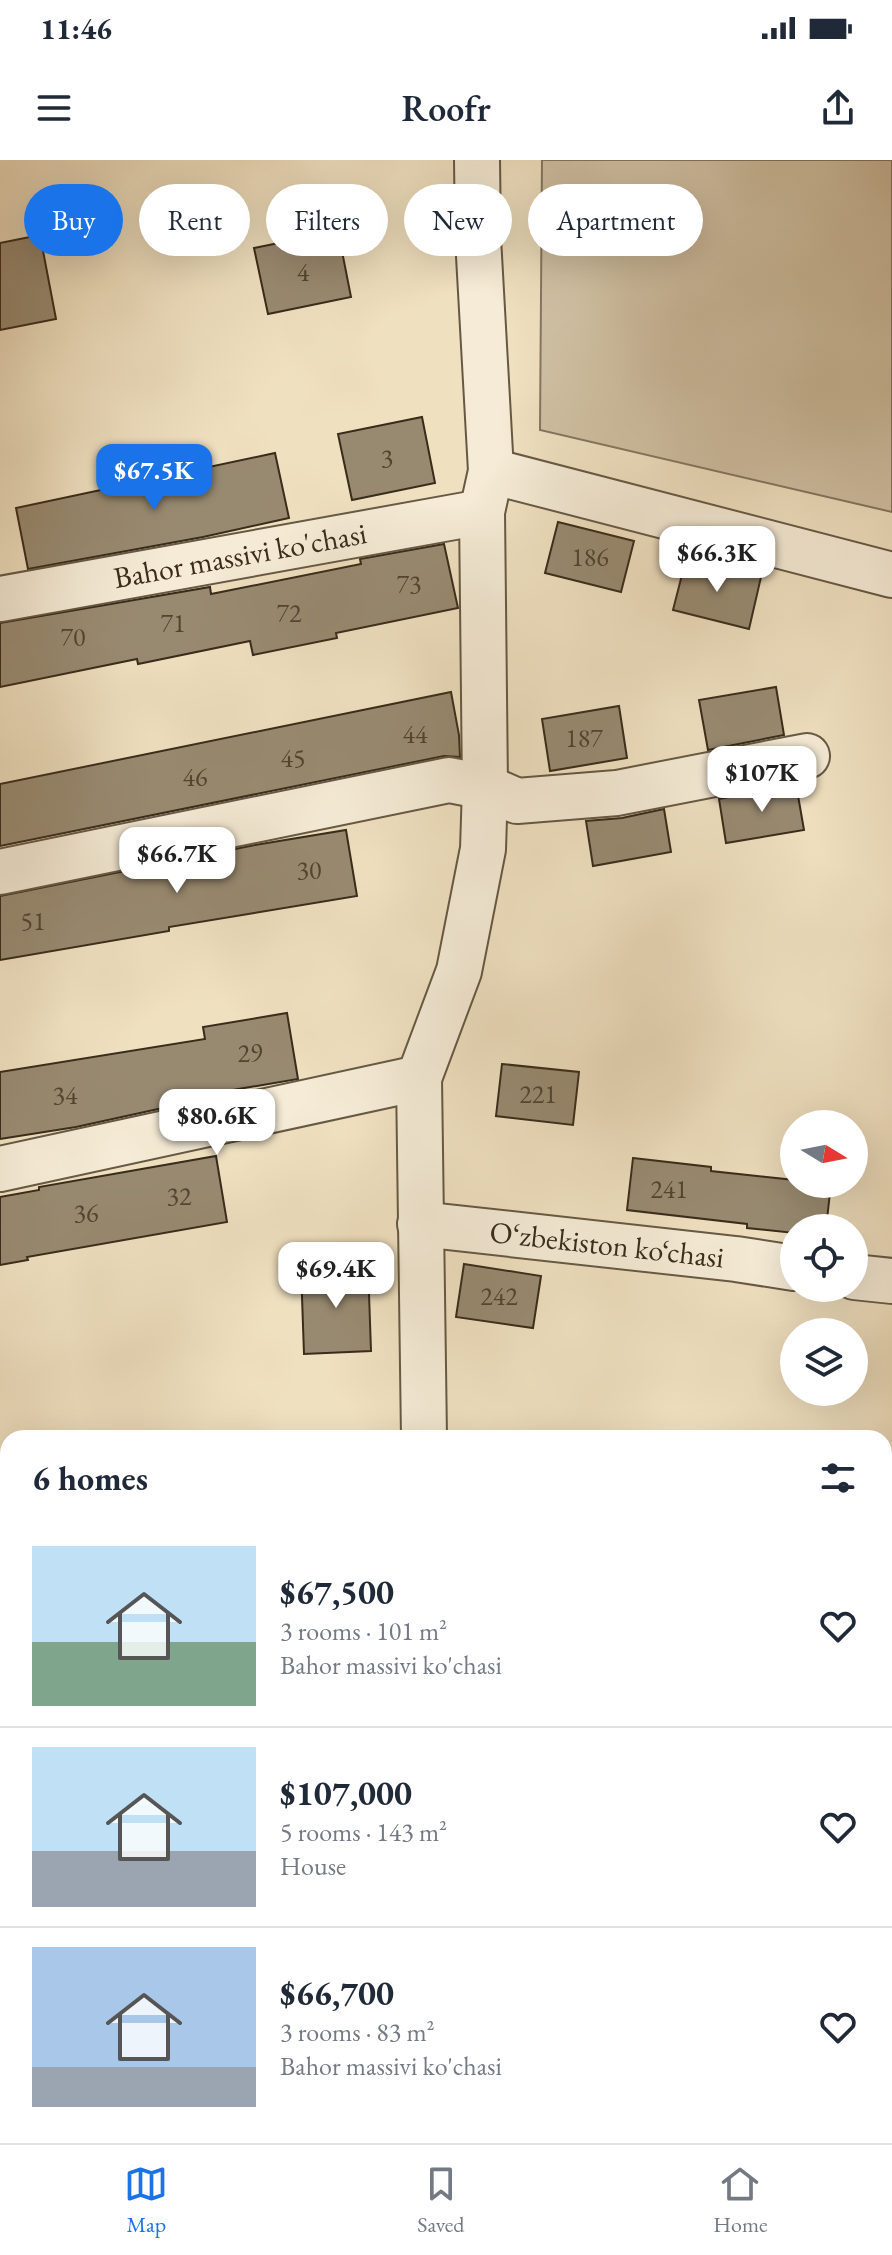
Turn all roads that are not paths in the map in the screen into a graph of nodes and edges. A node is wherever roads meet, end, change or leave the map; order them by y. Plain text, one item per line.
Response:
1 (477, 160) edge
2 (486, 491) junction
3 (892, 575) edge
4 (0, 599) edge
5 (807, 756) dead end
6 (485, 787) junction
7 (0, 872) edge
8 (419, 1078) junction
9 (0, 1169) edge
10 (420, 1224) junction
11 (780, 1266) edge
12 (868, 1278) edge
13 (892, 1281) edge
14 (424, 1430) edge

1 - 2 street
2 - 3 street
2 - 4 street, Bahor massivi ko'chasi
2 - 6 street
5 - 6 street
6 - 7 street
6 - 8 street
8 - 9 street
8 - 10 street
10 - 11 street, O‘zbekiston ko‘chasi
10 - 14 street
12 - 13 street

